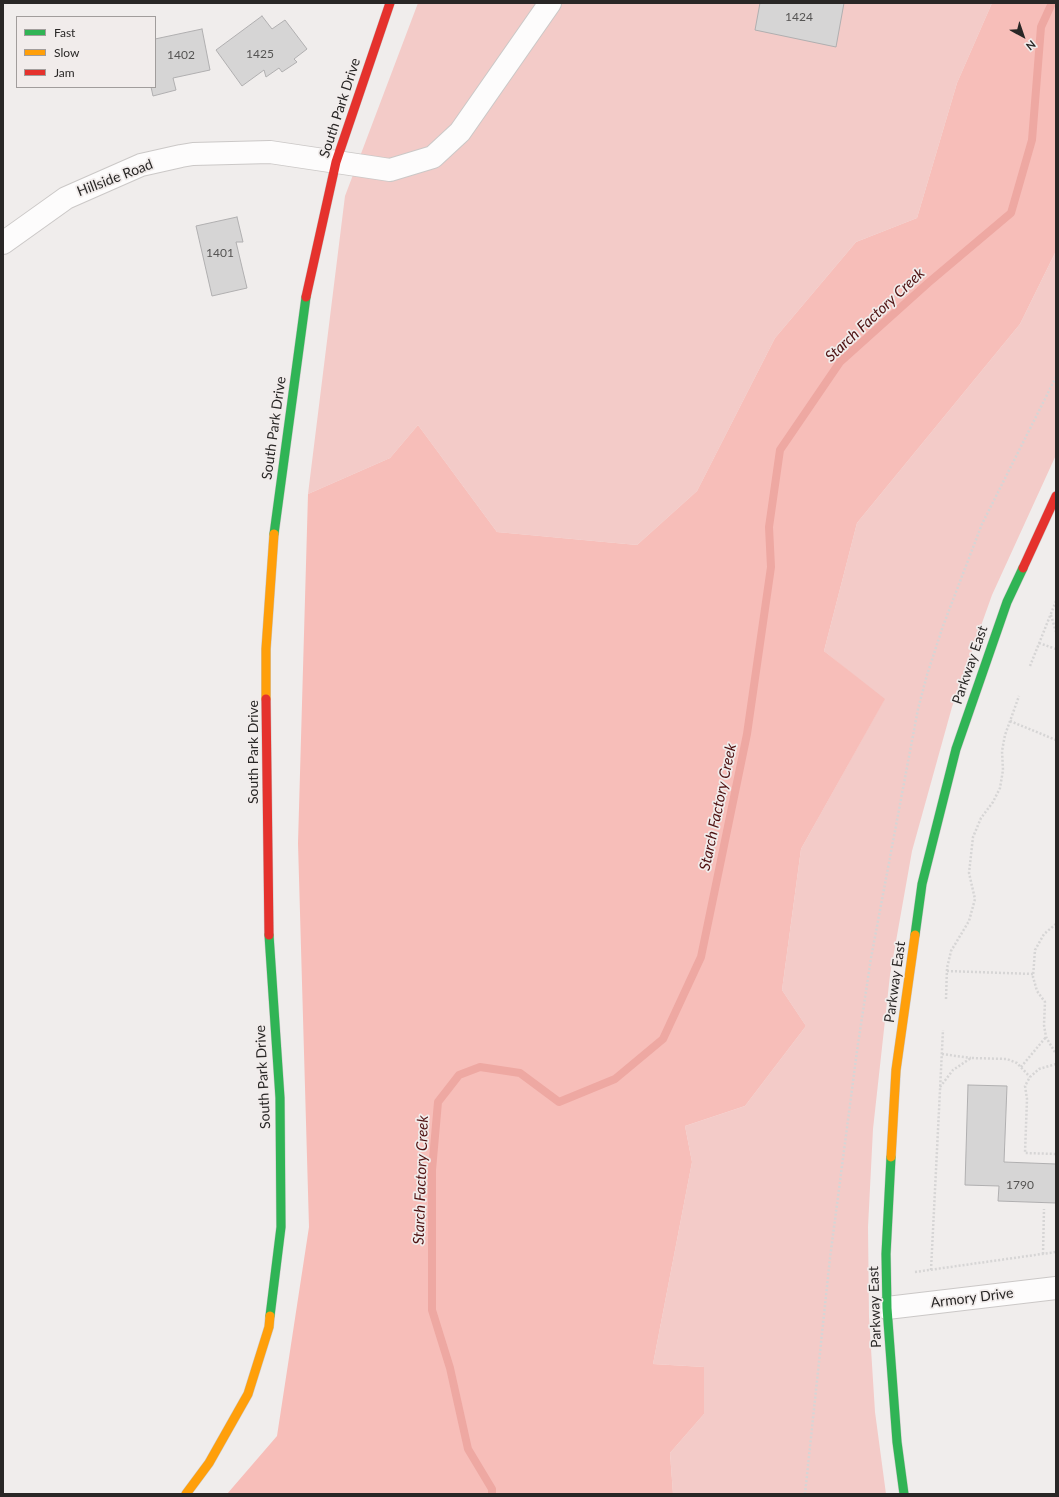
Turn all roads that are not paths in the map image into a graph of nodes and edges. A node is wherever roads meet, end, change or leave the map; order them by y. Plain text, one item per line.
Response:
1 (390, 3) edge
2 (550, 3) edge
3 (336, 162) junction
4 (3, 243) edge
5 (1056, 496) edge
6 (1056, 1288) edge
7 (887, 1308) junction
8 (186, 1494) edge
9 (904, 1494) edge

1 - 3 street, South Park Drive
2 - 3 street, Hillside Road
3 - 4 street, Hillside Road
3 - 8 street, South Park Drive
5 - 7 street, Parkway East
6 - 7 street, Armory Drive
7 - 9 street, Parkway East

